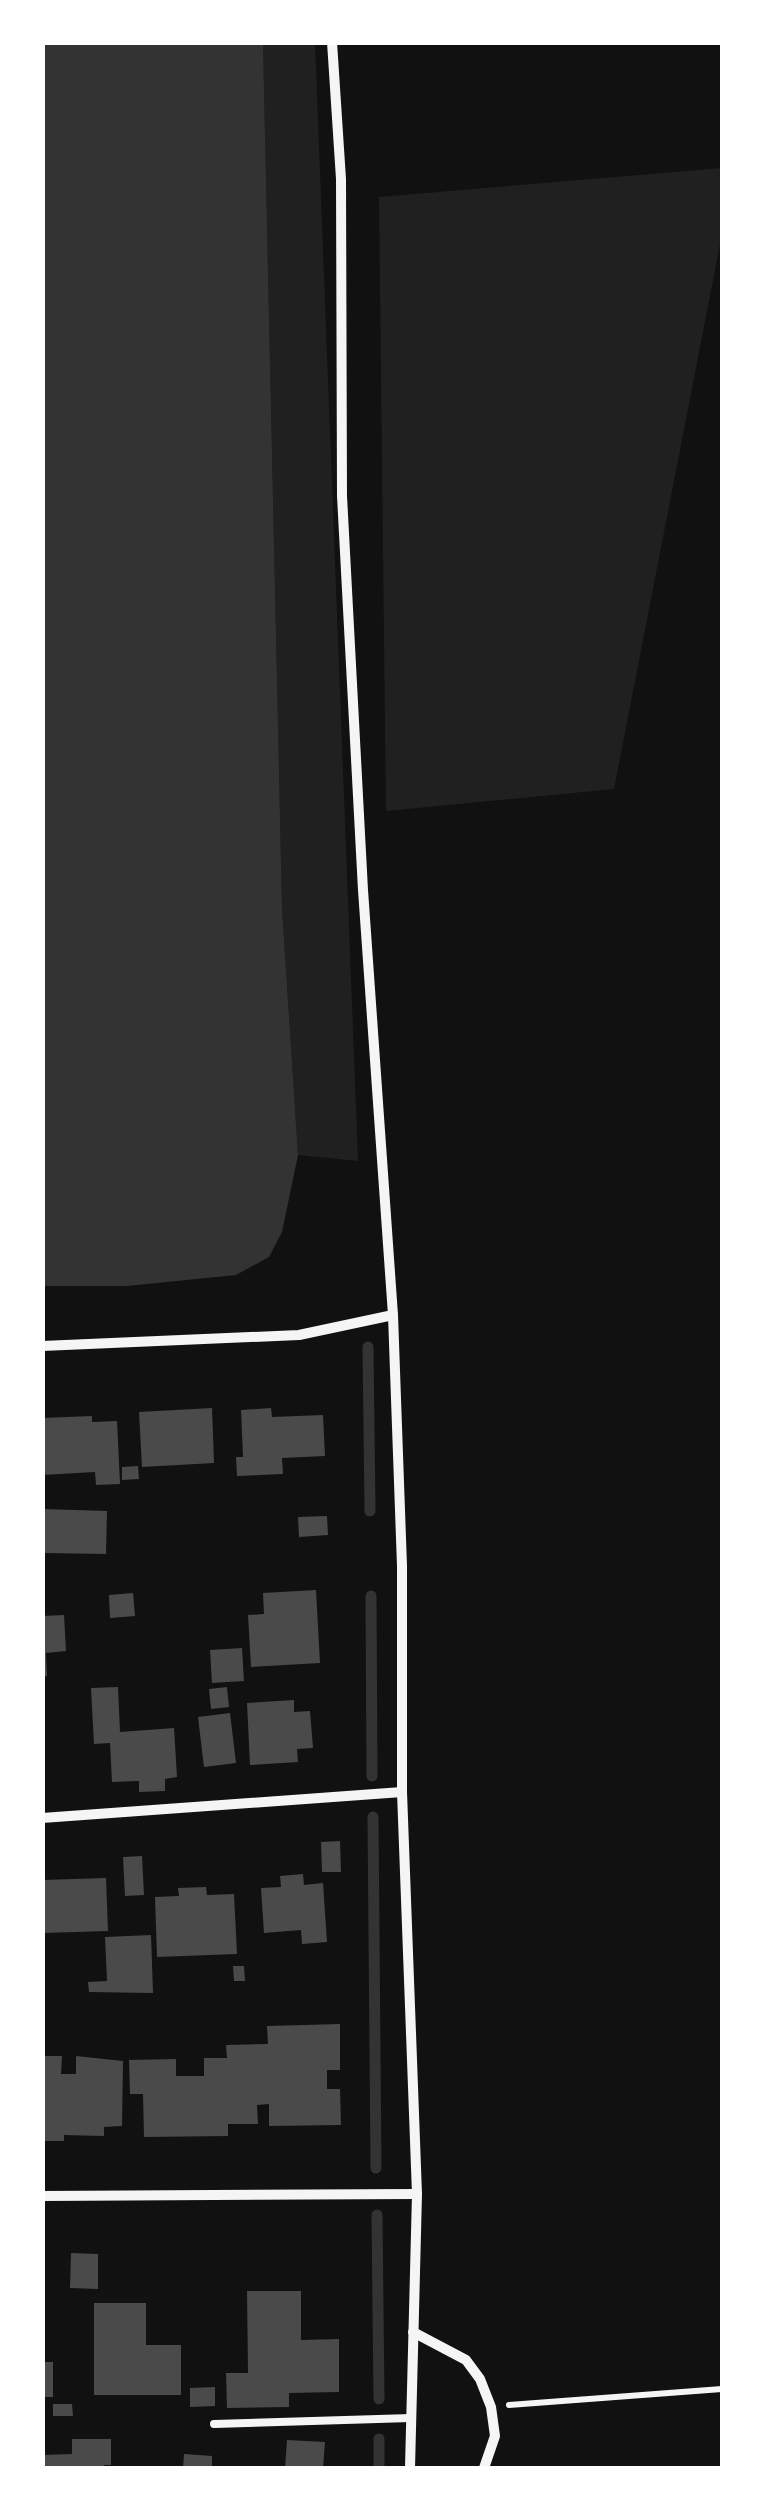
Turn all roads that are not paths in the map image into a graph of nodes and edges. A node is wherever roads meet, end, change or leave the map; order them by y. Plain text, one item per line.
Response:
1 (332, 42) edge
2 (393, 1315) junction
3 (42, 1346) edge
4 (402, 1792) junction
5 (42, 1818) edge
6 (417, 2194) junction
7 (42, 2196) edge
8 (413, 2332) junction
9 (411, 2418) junction
10 (214, 2424) dead end
11 (410, 2468) edge
12 (484, 2468) edge

1 - 2 street
2 - 3 street
2 - 4 street
4 - 5 street
4 - 6 street
6 - 7 street
6 - 8 street
8 - 9 street
8 - 12 street
9 - 10 lane
9 - 11 street

